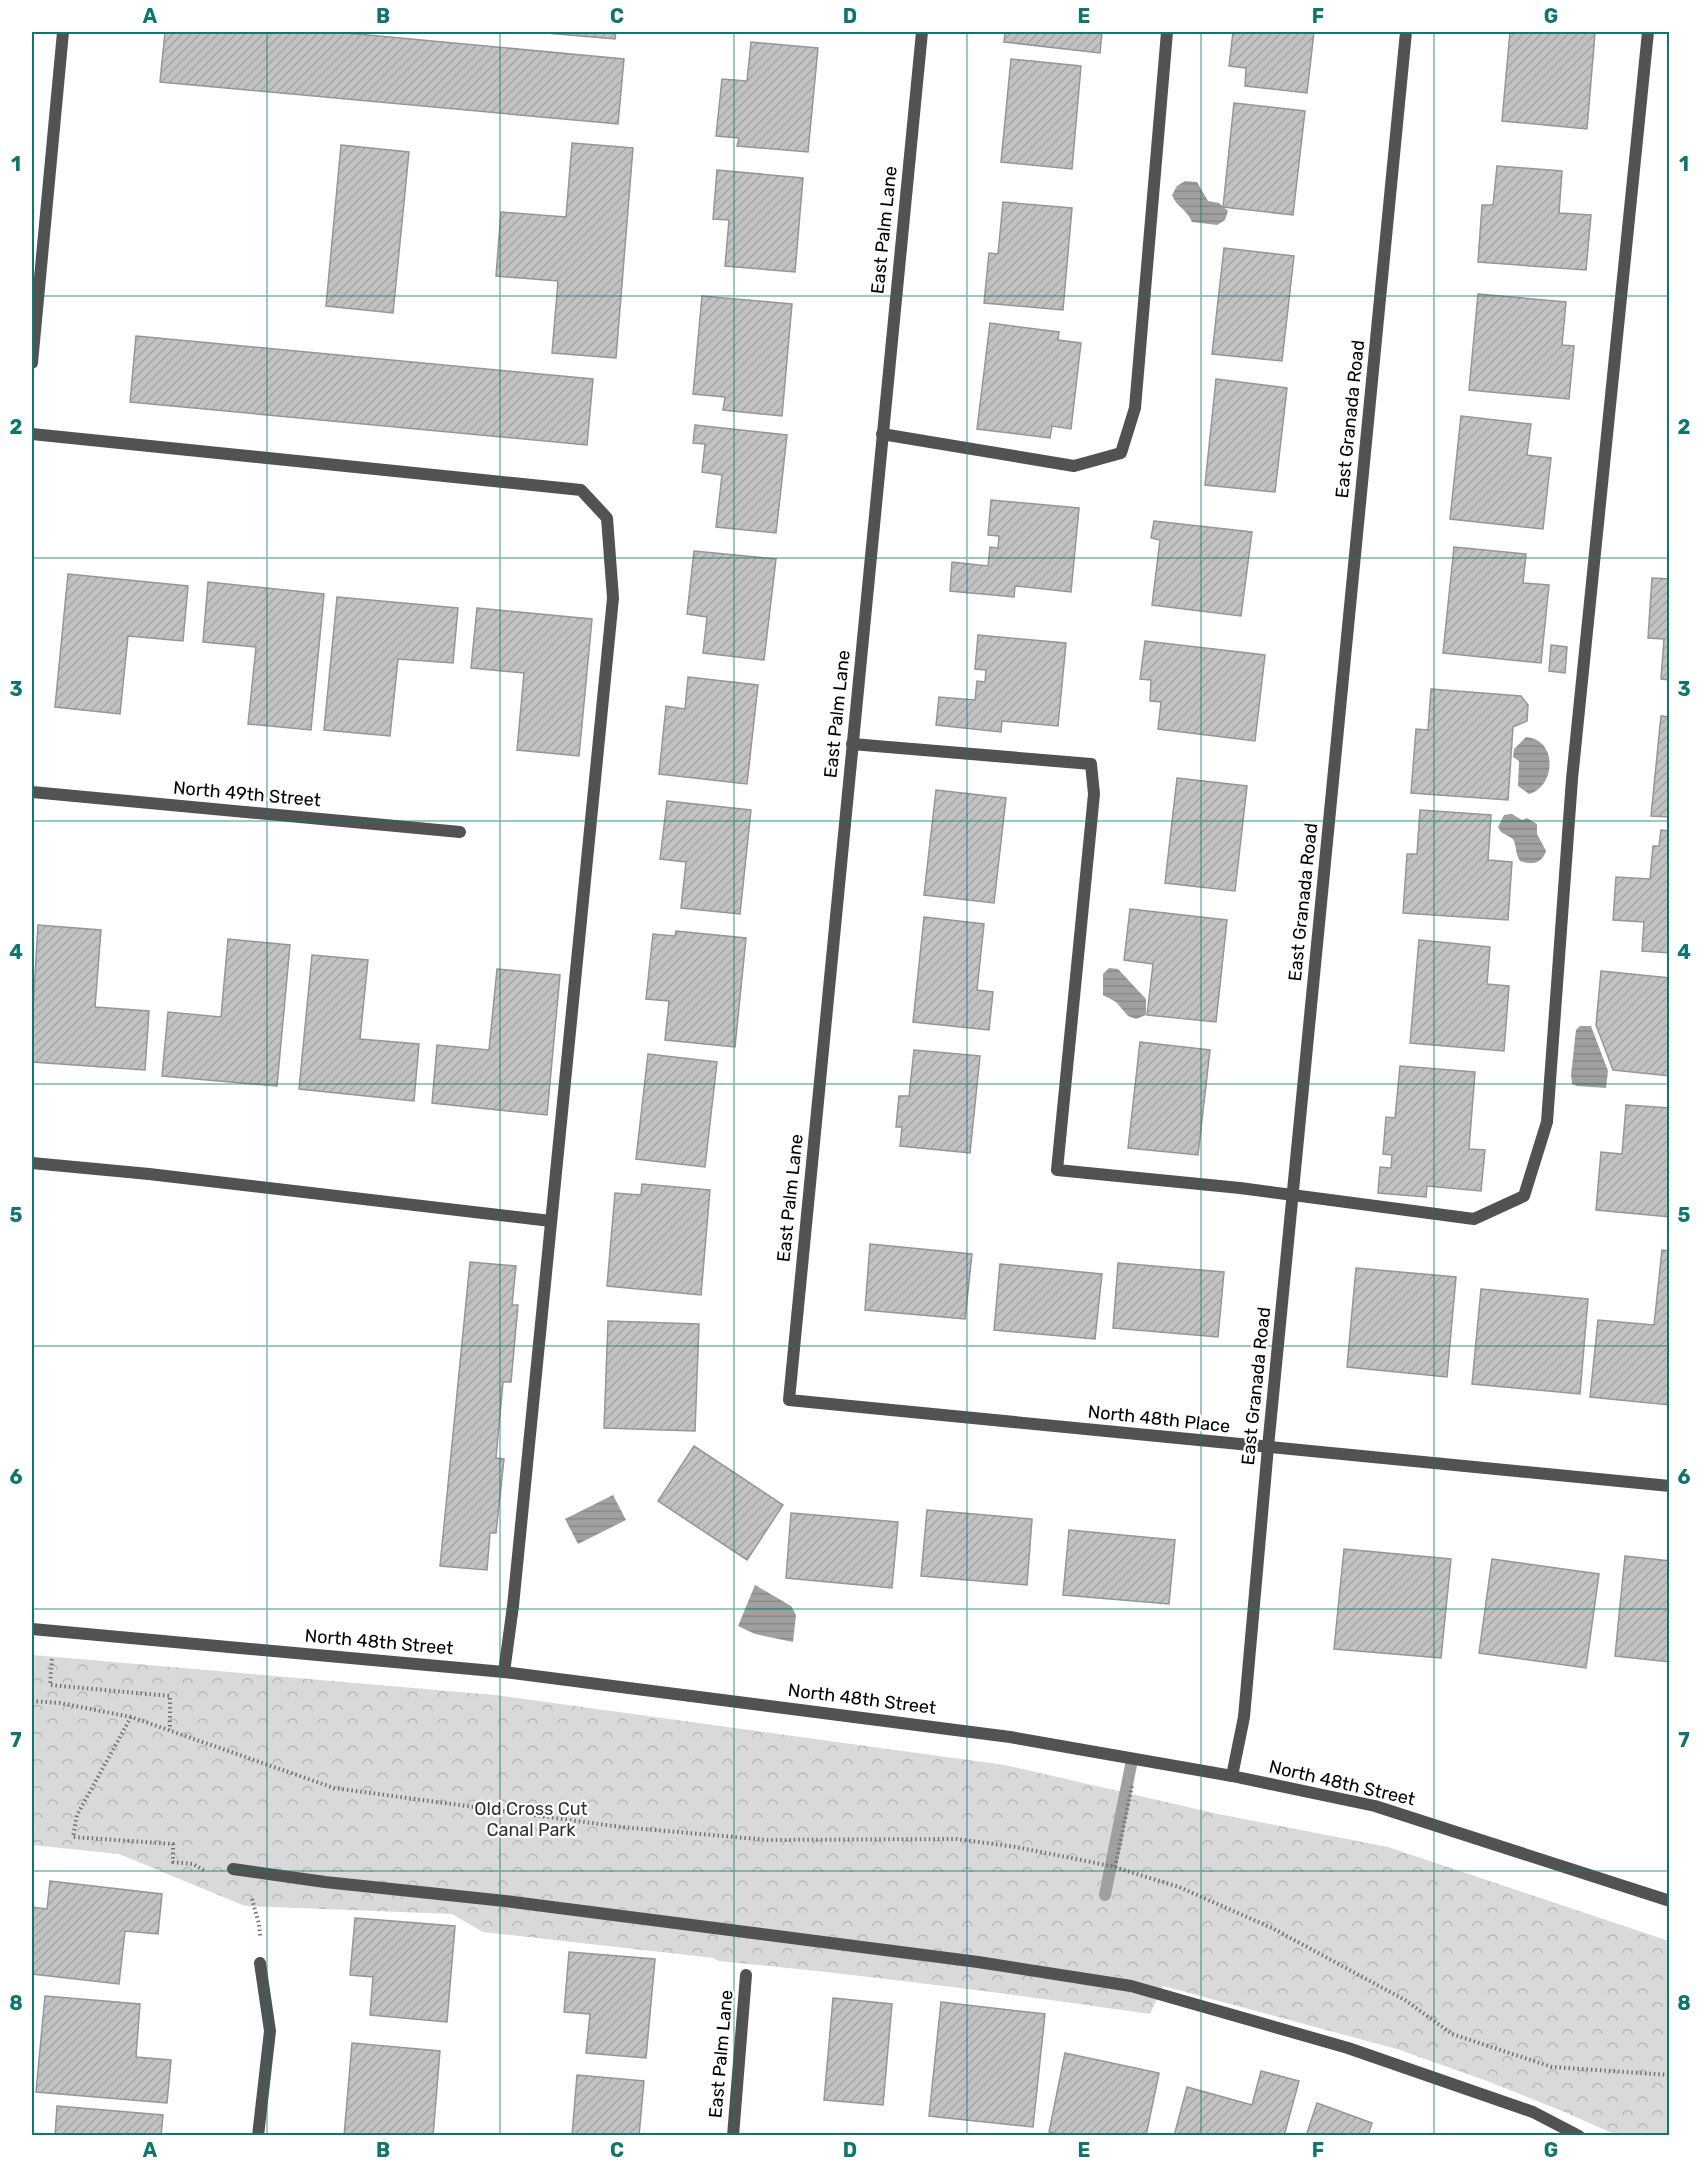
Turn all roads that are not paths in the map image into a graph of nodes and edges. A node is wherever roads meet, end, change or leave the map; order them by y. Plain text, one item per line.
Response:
1 (63, 32) edge
2 (922, 32) edge
3 (1167, 32) edge
4 (1406, 32) edge
5 (1648, 32) edge
6 (32, 363) edge
7 (32, 434) edge
8 (882, 434) junction
9 (852, 744) junction
10 (32, 792) edge
11 (460, 832) dead end
12 (32, 1163) edge
13 (1293, 1194) junction
14 (551, 1221) junction
15 (789, 1400) joint
16 (1268, 1447) junction
17 (1670, 1486) edge
18 (32, 1629) edge
19 (504, 1672) junction
20 (1232, 1776) junction
21 (233, 1869) dead end
22 (1670, 1901) edge
23 (260, 1963) road end
24 (746, 1975) dead end
25 (258, 2136) edge
26 (733, 2136) edge
27 (1579, 2136) edge

1 - 6 street
2 - 8 street, East Palm Lane
3 - 8 street
4 - 13 street, East Granada Road
5 - 13 street
7 - 14 street
8 - 9 street, East Palm Lane
9 - 13 street
9 - 15 street, East Palm Lane
10 - 11 street, North 49th Street
12 - 14 street
13 - 16 street, East Granada Road
14 - 19 street
15 - 16 street, North 48th Place
16 - 17 street, North 48th Place
16 - 20 street, East Granada Road
18 - 19 street, North 48th Street
19 - 20 street, North 48th Street
20 - 22 street, North 48th Street
21 - 27 street
23 - 25 street
24 - 26 street, East Palm Lane

